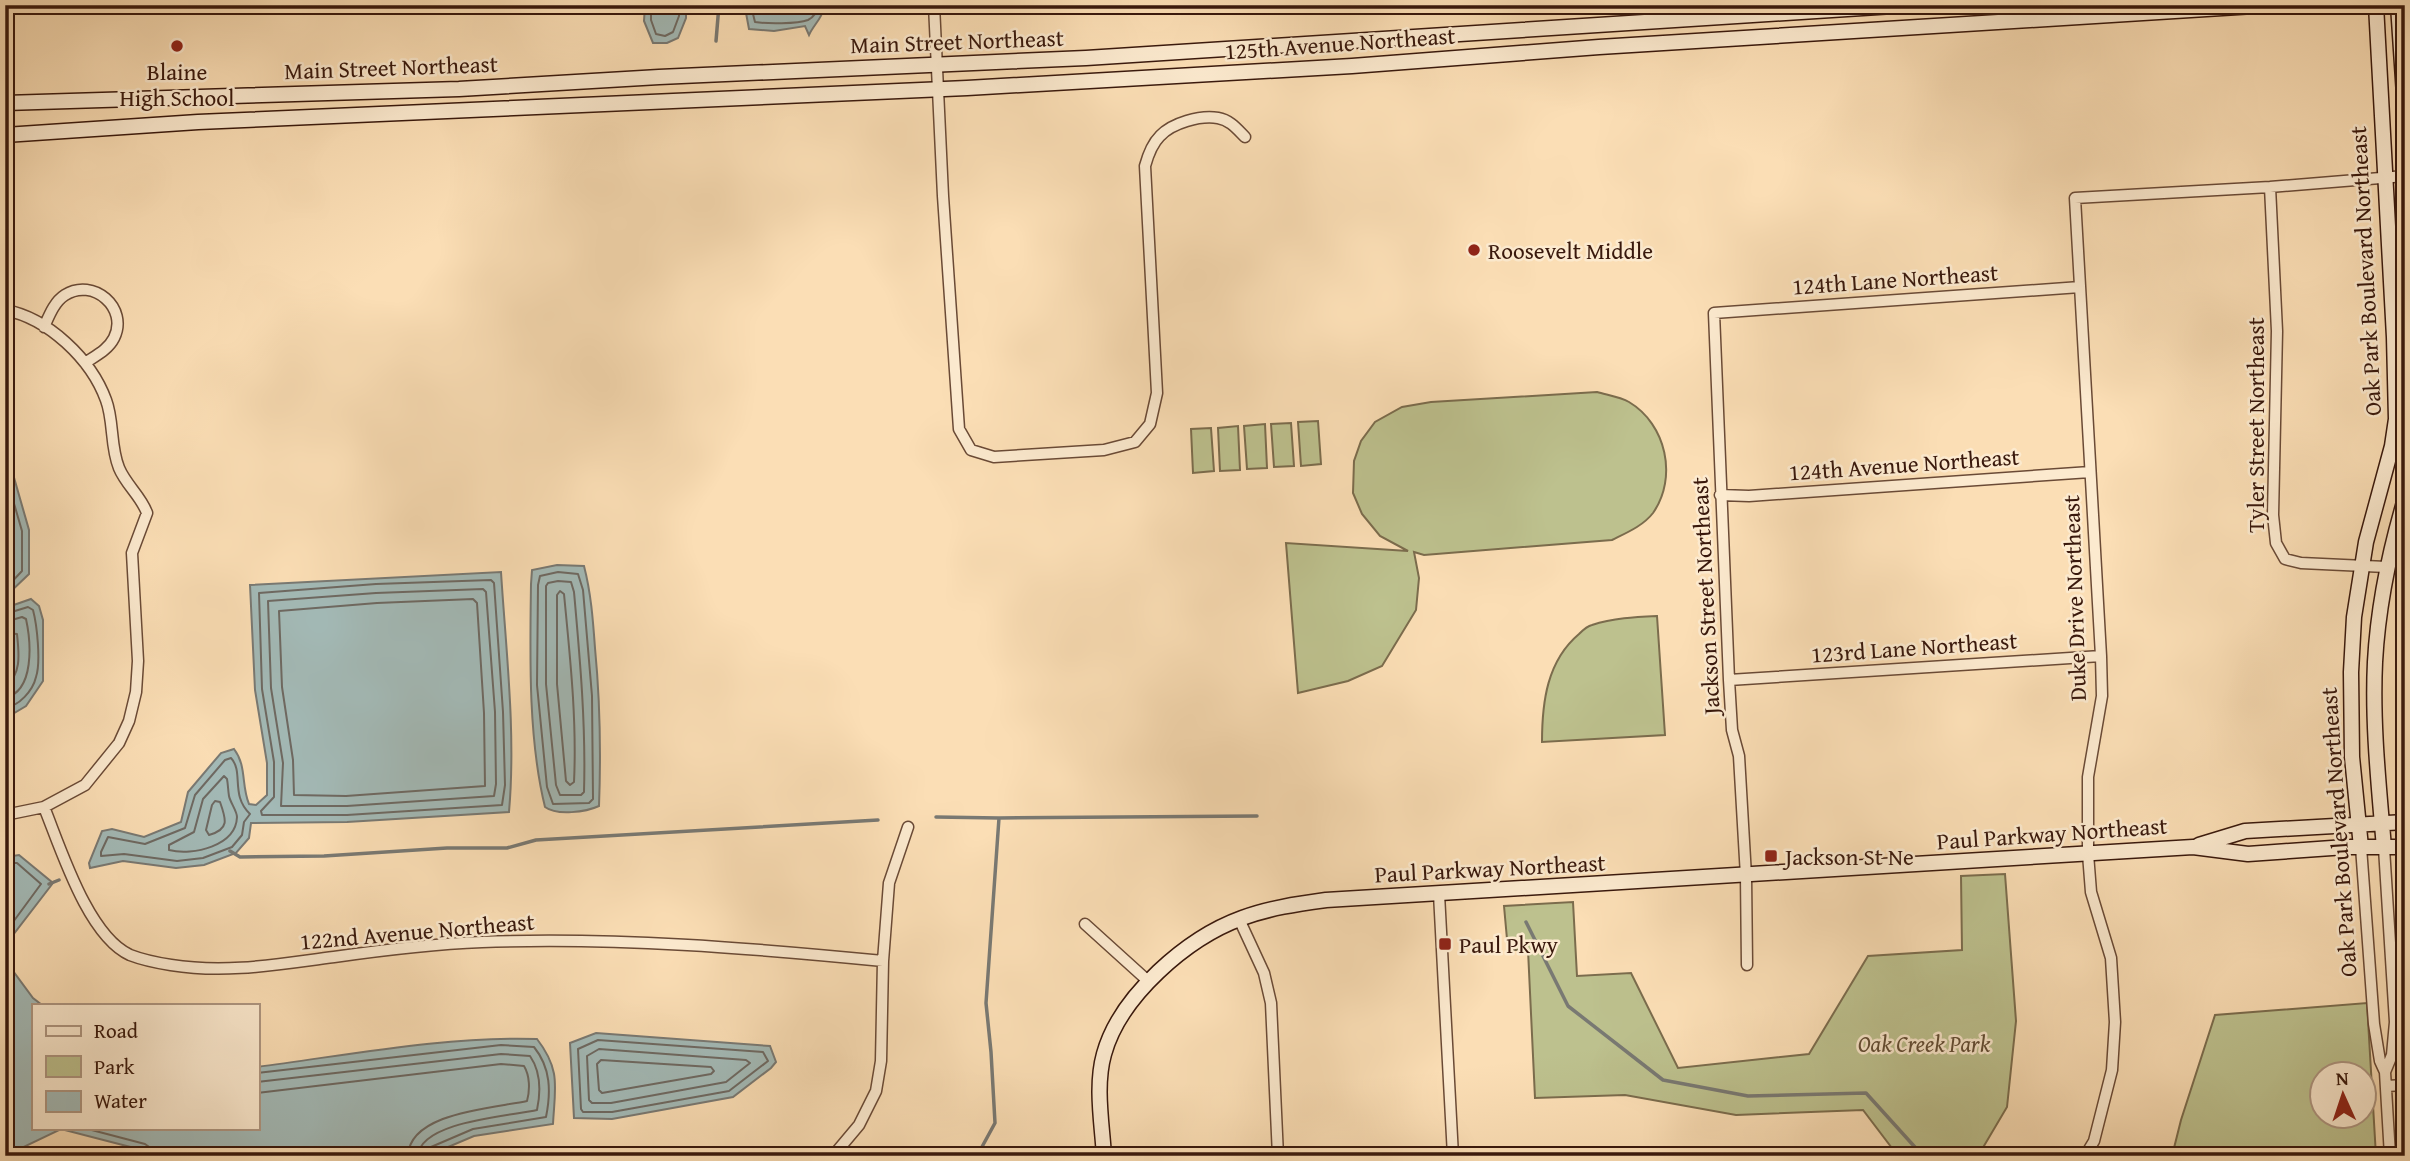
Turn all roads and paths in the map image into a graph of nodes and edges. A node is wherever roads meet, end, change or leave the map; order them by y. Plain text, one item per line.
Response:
1 (934, 5) edge
2 (1909, 5) edge
3 (2270, 5) edge
4 (2376, 5) edge
5 (2398, 5) edge
6 (1761, 10) edge
7 (938, 64) junction
8 (939, 88) junction
9 (5, 103) edge
10 (2405, 110) edge
11 (5, 135) edge
12 (1245, 137) dead end
13 (2405, 176) edge
14 (2385, 177) junction
15 (2270, 187) junction
16 (2080, 287) junction
17 (5, 310) edge
18 (1714, 313) joint
19 (44, 327) junction
20 (85, 363) junction
21 (2090, 472) junction
22 (1720, 495) junction
23 (2405, 499) edge
24 (2362, 565) junction
25 (2386, 567) junction
26 (2101, 656) junction
27 (1729, 680) junction
28 (44, 807) junction
29 (5, 815) edge
30 (2405, 822) edge
31 (2358, 824) junction
32 (2382, 824) junction
33 (908, 827) dead end
34 (2193, 847) junction
35 (2361, 847) junction
36 (2405, 847) edge
37 (2385, 848) junction
38 (2088, 854) junction
39 (1746, 876) junction
40 (1439, 894) junction
41 (1239, 919) junction
42 (1085, 924) dead end
43 (883, 961) junction
44 (1747, 965) dead end
45 (1148, 981) junction
46 (2385, 1072) junction
47 (2405, 1085) edge
48 (2386, 1086) junction
49 (833, 1156) edge
50 (1104, 1156) edge
51 (1278, 1156) edge
52 (1453, 1156) edge
53 (2085, 1156) edge
54 (2390, 1156) edge

1 - 7 street
2 - 6 main road, Main Street Northeast
3 - 8 main road, 125th Avenue Northeast
4 - 14 main road, Oak Park Boulevard Northeast
5 - 10 main road
6 - 7 main road, Main Street Northeast
7 - 8 street
7 - 9 main road, Main Street Northeast
8 - 11 main road, Main Street Northeast
8 - 12 street
13 - 14 street
14 - 15 street
14 - 24 main road, Oak Park Boulevard Northeast
15 - 16 street, Duke Drive Northeast
15 - 24 street, Tyler Street Northeast
16 - 18 street, 124th Lane Northeast
16 - 21 street, Duke Drive Northeast
17 - 19 street
18 - 22 street, Jackson Street Northeast
19 - 20 street
19 - 20 street
20 - 28 street
21 - 22 street, 124th Avenue Northeast
21 - 26 street, Duke Drive Northeast
22 - 27 street, Jackson Street Northeast
23 - 25 main road, Oak Park Boulevard Northeast
24 - 25 street, Tyler Street Northeast
24 - 31 main road, Oak Park Boulevard Northeast
25 - 32 main road, Oak Park Boulevard Northeast
26 - 27 street, 123rd Lane Northeast
26 - 38 street, Duke Drive Northeast
27 - 39 street, Jackson Street Northeast
28 - 29 street
28 - 43 street, 122nd Avenue Northeast
30 - 32 main road, Paul Parkway Northeast
31 - 32 main road, Paul Parkway Northeast
31 - 34 main road, Paul Parkway Northeast
31 - 35 main road, Oak Park Boulevard Northeast
32 - 37 main road, Oak Park Boulevard Northeast
33 - 43 street
34 - 35 main road, Paul Parkway Northeast
34 - 38 main road, Paul Parkway Northeast
35 - 37 main road, Paul Parkway Northeast
35 - 46 street, Oak Park Boulevard Northeast
36 - 37 main road, Paul Parkway Northeast
37 - 46 street, Oak Park Boulevard Northeast
38 - 39 main road, Paul Parkway Northeast
38 - 53 street, Duke Drive Northeast
39 - 40 main road, Paul Parkway Northeast
39 - 44 street
40 - 41 main road, Paul Parkway Northeast
40 - 52 street
41 - 45 main road, Paul Parkway Northeast
41 - 51 street
42 - 45 street
43 - 49 street
45 - 50 main road, Paul Parkway Northeast
46 - 48 street, Oak Park Boulevard Northeast
47 - 48 street
48 - 54 street, Oak Park Boulevard Northeast

